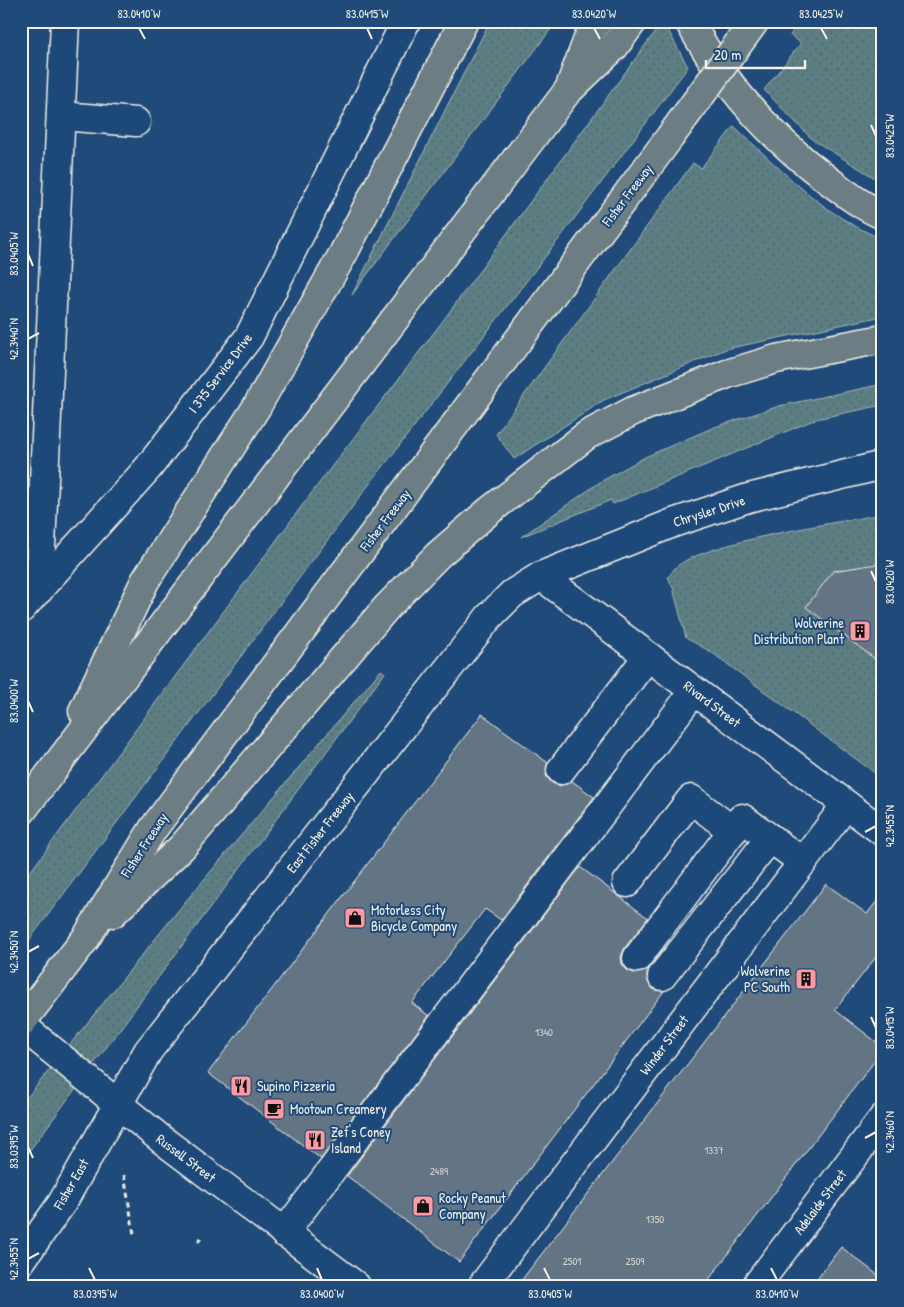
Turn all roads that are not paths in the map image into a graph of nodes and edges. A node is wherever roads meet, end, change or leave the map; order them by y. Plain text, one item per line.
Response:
1 (65, 21) edge
2 (406, 21) edge
3 (464, 21) edge
4 (633, 21) edge
5 (689, 21) edge
6 (755, 21) edge
7 (594, 26) edge
8 (568, 92) junction
9 (60, 116) junction
10 (136, 122) dead end
11 (883, 215) edge
12 (883, 339) edge
13 (883, 356) edge
14 (883, 465) edge
15 (540, 474) junction
16 (541, 576) junction
17 (30, 600) edge
18 (648, 656) junction
19 (694, 691) junction
20 (58, 764) junction
21 (561, 770) dead end
22 (846, 805) junction
23 (21, 812) edge
24 (883, 832) edge
25 (753, 833) junction
26 (803, 862) junction
27 (627, 883) dead end
28 (86, 938) junction
29 (21, 1024) edge
30 (116, 1104) junction
31 (883, 1118) edge
32 (284, 1233) junction
33 (21, 1261) edge
34 (356, 1286) edge
35 (482, 1286) edge
36 (756, 1286) edge

1 - 9 street
2 - 17 street, I 375 Service Drive
3 - 20 highway
4 - 8 highway
5 - 11 highway
6 - 28 highway, Fisher Freeway, bridge
7 - 8 highway
8 - 20 highway
9 - 10 street
9 - 17 street
12 - 15 highway
13 - 15 highway
14 - 16 street, Chrysler Drive
15 - 28 highway
16 - 18 street, Rivard Street
16 - 30 street, East Fisher Freeway
18 - 19 street, Rivard Street
18 - 21 street
19 - 22 street, Rivard Street
19 - 32 street
20 - 23 highway
22 - 24 street, Rivard Street
22 - 26 street, Winder Street
25 - 25 street
25 - 26 street
25 - 27 street
26 - 35 street, Winder Street
28 - 29 highway, Fisher Freeway
29 - 30 street, Russell Street
30 - 32 street, Russell Street
30 - 33 street, Fisher East
31 - 36 street, Adelaide Street
32 - 34 street, Russell Street

